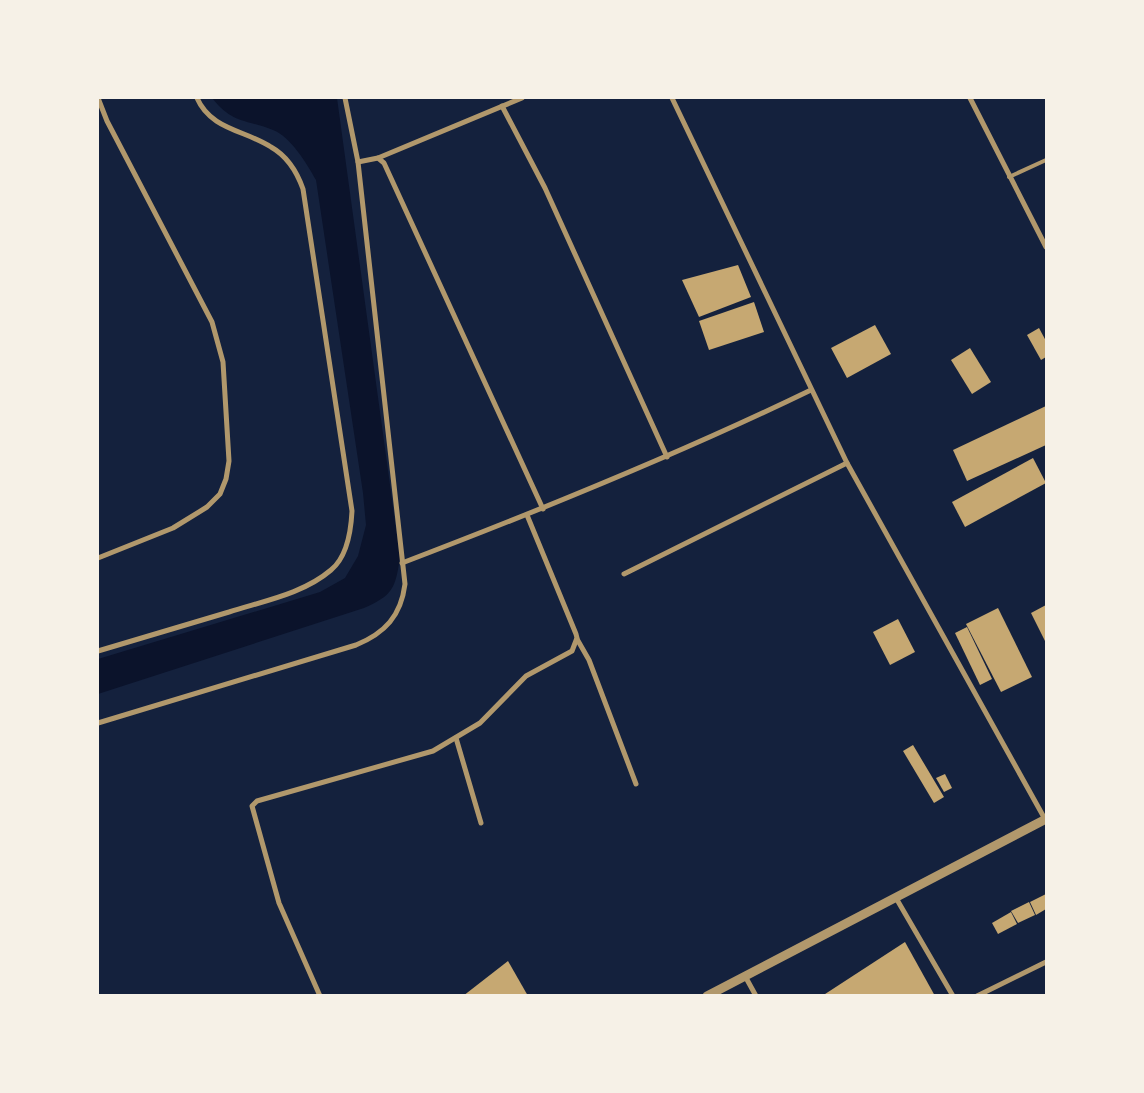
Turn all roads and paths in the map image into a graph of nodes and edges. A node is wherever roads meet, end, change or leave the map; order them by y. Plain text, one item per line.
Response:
1 (98, 98) edge
2 (197, 98) edge
3 (345, 98) edge
4 (522, 98) edge
5 (672, 98) edge
6 (970, 98) edge
7 (502, 106) junction
8 (378, 158) junction
9 (1046, 160) edge
10 (358, 162) junction
11 (1009, 178) junction
12 (1046, 247) edge
13 (811, 390) junction
14 (667, 457) junction
15 (847, 463) junction
16 (543, 509) junction
17 (528, 515) junction
18 (98, 558) edge
19 (402, 563) junction
20 (624, 574) dead end
21 (577, 638) junction
22 (98, 651) edge
23 (98, 723) edge
24 (456, 738) junction
25 (636, 784) dead end
26 (1046, 820) edge
27 (481, 823) dead end
28 (896, 898) junction
29 (1046, 962) edge
30 (746, 976) junction
31 (320, 996) edge
32 (707, 996) edge
33 (756, 996) edge
34 (953, 996) edge
35 (977, 996) edge

1 - 18 street
2 - 22 street
3 - 10 street
4 - 7 street
5 - 13 street
6 - 11 street
7 - 8 street
7 - 14 street
8 - 10 street
8 - 16 street
9 - 11 lane
10 - 19 street
11 - 12 street
13 - 14 street
13 - 15 street
14 - 16 street
15 - 20 street
15 - 26 street
16 - 17 street
17 - 19 street
17 - 21 street
19 - 23 street
21 - 24 street
21 - 25 street
24 - 27 street
24 - 31 street
26 - 28 street
28 - 30 street
28 - 34 street
29 - 35 street
30 - 32 street
30 - 33 street

